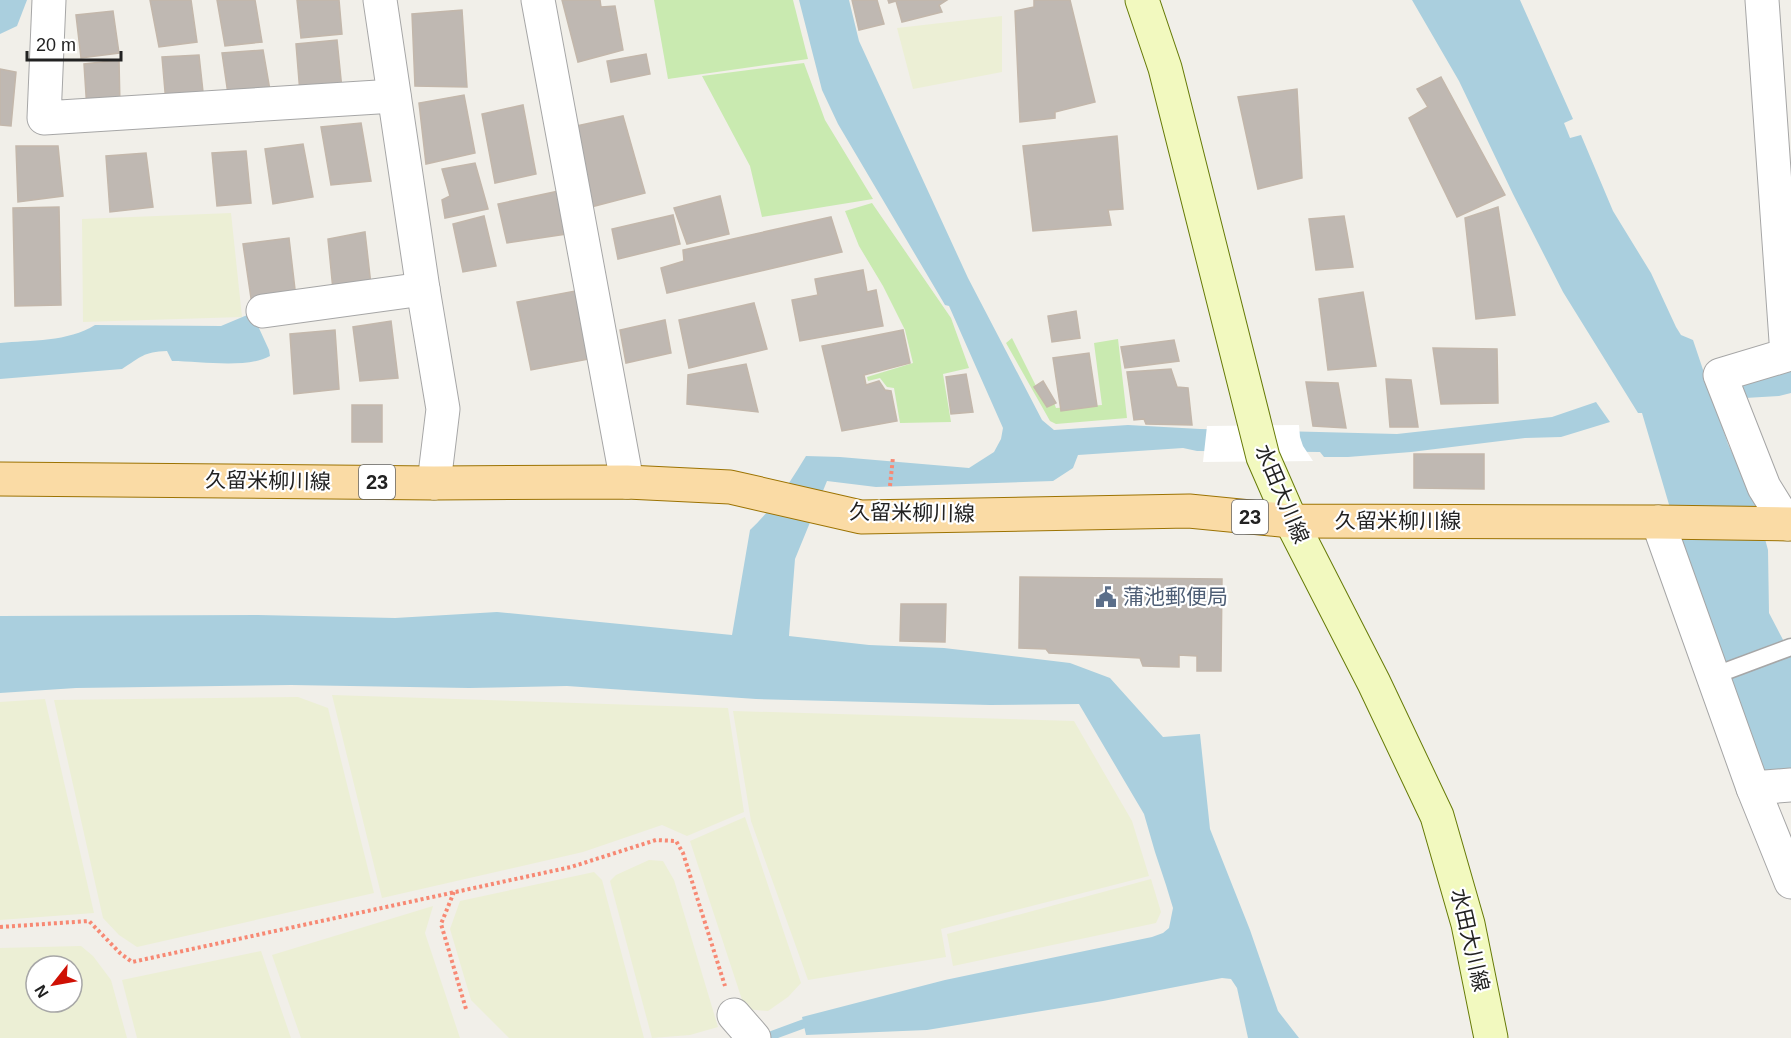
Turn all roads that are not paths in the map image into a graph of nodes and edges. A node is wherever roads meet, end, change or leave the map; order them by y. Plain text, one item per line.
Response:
1 (49, 0) edge
2 (380, 0) edge
3 (538, 0) edge
4 (1142, 0) edge
5 (1762, 0) edge
6 (394, 96) junction
7 (423, 290) junction
8 (263, 311) dead end
9 (0, 479) edge
10 (627, 482) junction
11 (434, 483) junction
12 (1291, 521) junction
13 (1663, 522) junction
14 (1781, 524) edge
15 (1791, 647) edge
16 (1713, 676) junction
17 (1791, 785) edge
18 (1753, 788) junction
19 (1791, 882) edge
20 (1491, 1038) edge

1 - 6 street
2 - 6 street
3 - 10 street
4 - 12 main road, 水田大川線
5 - 14 street
6 - 7 street
7 - 8 street
7 - 11 street
9 - 11 main road, 久留米柳川線 / 23
10 - 11 main road, 久留米柳川線 / 23
10 - 12 main road, 久留米柳川線 / 23
12 - 13 main road, 久留米柳川線 / 23
12 - 20 main road, 水田大川線
13 - 14 main road, 久留米柳川線 / 23
13 - 16 street
15 - 16 lane
16 - 18 street
17 - 18 street
18 - 19 street

